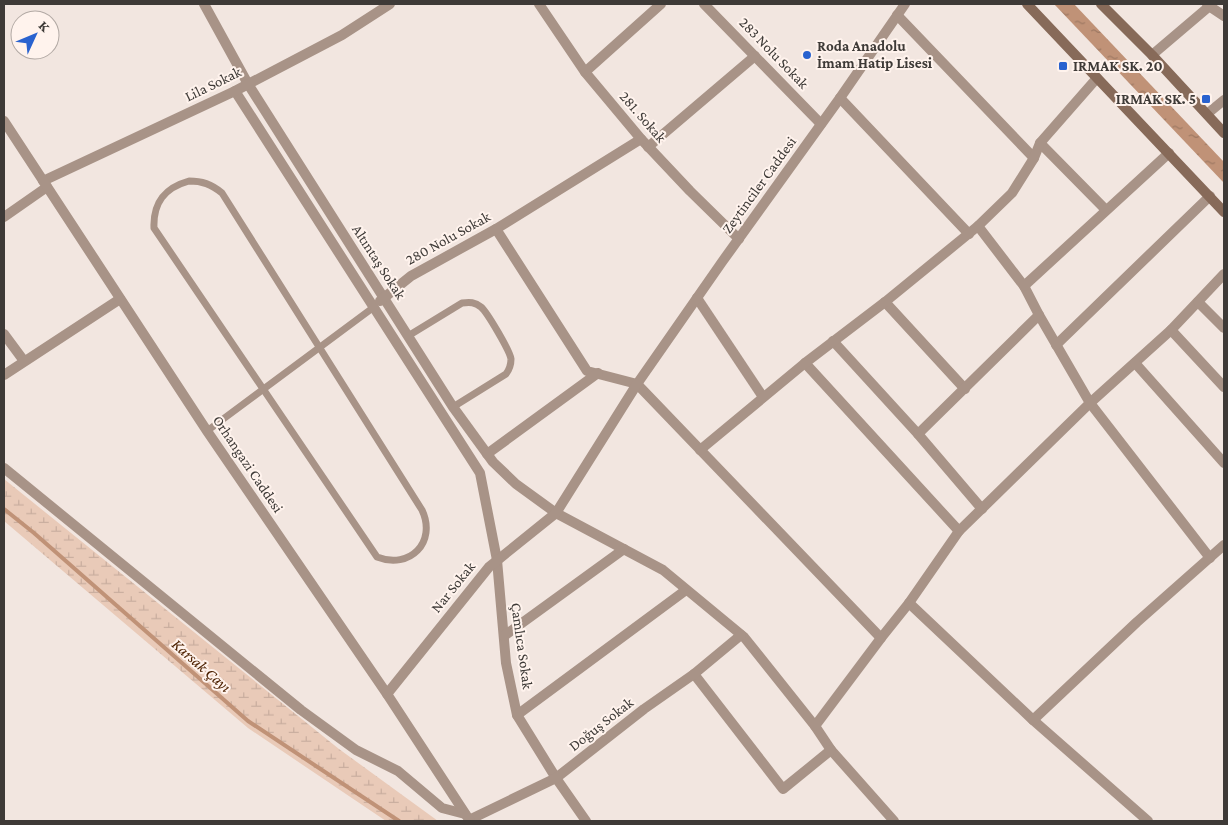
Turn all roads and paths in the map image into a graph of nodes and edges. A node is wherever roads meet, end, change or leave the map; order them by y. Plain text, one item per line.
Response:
1 (204, 4) edge
2 (390, 4) edge
3 (539, 4) edge
4 (661, 4) edge
5 (704, 4) edge
6 (905, 4) edge
7 (1027, 4) edge
8 (1101, 4) edge
9 (1210, 5) edge
10 (898, 15) junction
11 (1224, 16) edge
12 (1152, 55) junction
13 (755, 56) junction
14 (585, 72) junction
15 (1097, 78) junction
16 (248, 84) junction
17 (235, 91) junction
18 (840, 98) junction
19 (1224, 100) edge
20 (1207, 114) junction
21 (4, 121) edge
22 (821, 124) junction
23 (1224, 134) edge
24 (644, 143) junction
25 (1040, 143) junction
26 (1169, 153) junction
27 (1034, 158) junction
28 (45, 184) junction
29 (1210, 196) junction
30 (1106, 210) junction
31 (1224, 212) edge
32 (4, 217) edge
33 (978, 226) junction
34 (496, 229) junction
35 (968, 234) junction
36 (739, 239) junction
37 (1224, 274) edge
38 (1024, 286) junction
39 (384, 297) junction
40 (697, 298) junction
41 (120, 299) junction
42 (885, 302) junction
43 (1198, 302) junction
44 (374, 307) junction
45 (1039, 316) junction
46 (1224, 328) edge
47 (1171, 330) junction
48 (4, 334) edge
49 (408, 336) junction
50 (833, 341) junction
51 (1056, 345) junction
52 (320, 347) junction
53 (24, 361) junction
54 (805, 363) junction
55 (1134, 363) junction
56 (598, 374) junction
57 (4, 375) edge
58 (636, 384) junction
59 (1224, 388) edge
60 (964, 389) junction
61 (263, 390) junction
62 (764, 397) junction
63 (1090, 403) junction
64 (453, 407) junction
65 (208, 431) junction
66 (918, 434) junction
67 (700, 450) junction
68 (490, 458) junction
69 (1224, 463) edge
70 (4, 468) edge
71 (480, 473) junction
72 (982, 509) junction
73 (556, 512) junction
74 (960, 531) junction
75 (1224, 545) edge
76 (624, 549) junction
77 (1210, 558) junction
78 (497, 560) junction
79 (686, 590) junction
80 (909, 603) junction
81 (741, 635) junction
82 (504, 636) junction
83 (881, 638) junction
84 (694, 674) junction
85 (387, 694) junction
86 (517, 715) junction
87 (1034, 720) junction
88 (814, 726) junction
89 (830, 750) junction
90 (556, 778) junction
91 (468, 818) edge
92 (586, 821) edge
93 (894, 821) edge
94 (1148, 821) edge

1 - 16 street, Altıntaş Sokak
2 - 16 street, Lila Sokak
3 - 14 street, 281. Sokak
4 - 14 street
5 - 13 street, 283 Nolu Sokak
6 - 10 street, Zeytinciler Caddesi
7 - 15 main road
8 - 12 main road
9 - 11 street
9 - 12 street
10 - 18 street, Zeytinciler Caddesi
10 - 27 street
12 - 20 main road
13 - 22 street, 283 Nolu Sokak
13 - 24 street, 280 Nolu Sokak
14 - 24 street, 281. Sokak
15 - 25 street
15 - 26 main road
16 - 17 street, Lila Sokak
16 - 39 street, Altıntaş Sokak
17 - 28 street, Lila Sokak
17 - 44 street, Altıntaş Sokak
18 - 22 street, Zeytinciler Caddesi
18 - 35 street
19 - 20 street
20 - 23 main road
21 - 28 street, Orhangazi Caddesi
22 - 36 street, Zeytinciler Caddesi
24 - 34 street, 280 Nolu Sokak
24 - 36 street, 281. Sokak
25 - 27 street
25 - 30 street
26 - 29 main road
26 - 30 street
27 - 33 street
28 - 32 street, Lila Sokak
28 - 41 street, Orhangazi Caddesi
29 - 31 main road
29 - 51 street
30 - 38 street
33 - 35 street
33 - 38 street
34 - 39 street, 280 Nolu Sokak
34 - 56 street
35 - 42 street
36 - 40 street, Zeytinciler Caddesi
37 - 43 street
38 - 45 street
39 - 44 street, 280 Nolu Sokak
39 - 49 street, Altıntaş Sokak
40 - 58 street, Zeytinciler Caddesi
40 - 62 street
41 - 53 street
41 - 65 street, Orhangazi Caddesi
42 - 50 street
42 - 60 street
43 - 46 street
43 - 47 street
44 - 52 lane, 280 Nolu Sokak
44 - 71 street, Altıntaş Sokak
45 - 51 street
45 - 60 street
47 - 55 street
47 - 59 street
48 - 53 street
49 - 64 street, Altıntaş Sokak
49 - 64 lane
50 - 54 street
50 - 66 street
51 - 63 street
52 - 61 lane, 280 Nolu Sokak
52 - 61 lane
52 - 61 lane
53 - 57 street
54 - 62 street
54 - 74 street
55 - 63 street
55 - 69 street
56 - 58 street
56 - 68 street
58 - 67 street
58 - 73 street, Nar Sokak
60 - 66 street
61 - 65 lane, 280 Nolu Sokak
62 - 67 street
63 - 72 street
63 - 77 street
64 - 68 street, Altıntaş Sokak
65 - 85 street, Orhangazi Caddesi
66 - 72 street
67 - 83 street
68 - 71 street
68 - 73 street, Altıntaş Sokak
70 - 91 street
71 - 78 street, Çamlıca Sokak
72 - 74 street
73 - 76 street, Altıntaş Sokak
73 - 78 street, Nar Sokak
74 - 80 street
75 - 77 street
76 - 79 street, Altıntaş Sokak
76 - 82 street
77 - 87 street
78 - 82 street, Çamlıca Sokak
78 - 85 street, Nar Sokak
79 - 81 street, Altıntaş Sokak
79 - 86 street
80 - 83 street
80 - 87 street
81 - 84 street, Doğuş Sokak
81 - 88 street, Altıntaş Sokak
82 - 86 street, Çamlıca Sokak
83 - 88 street
84 - 89 street
84 - 90 street, Doğuş Sokak
85 - 91 street, Orhangazi Caddesi
86 - 90 street, Çamlıca Sokak
87 - 94 street
88 - 89 street, Altıntaş Sokak
89 - 93 street, Altıntaş Sokak
90 - 91 street, Doğuş Sokak
90 - 92 street, Çamlıca Sokak

